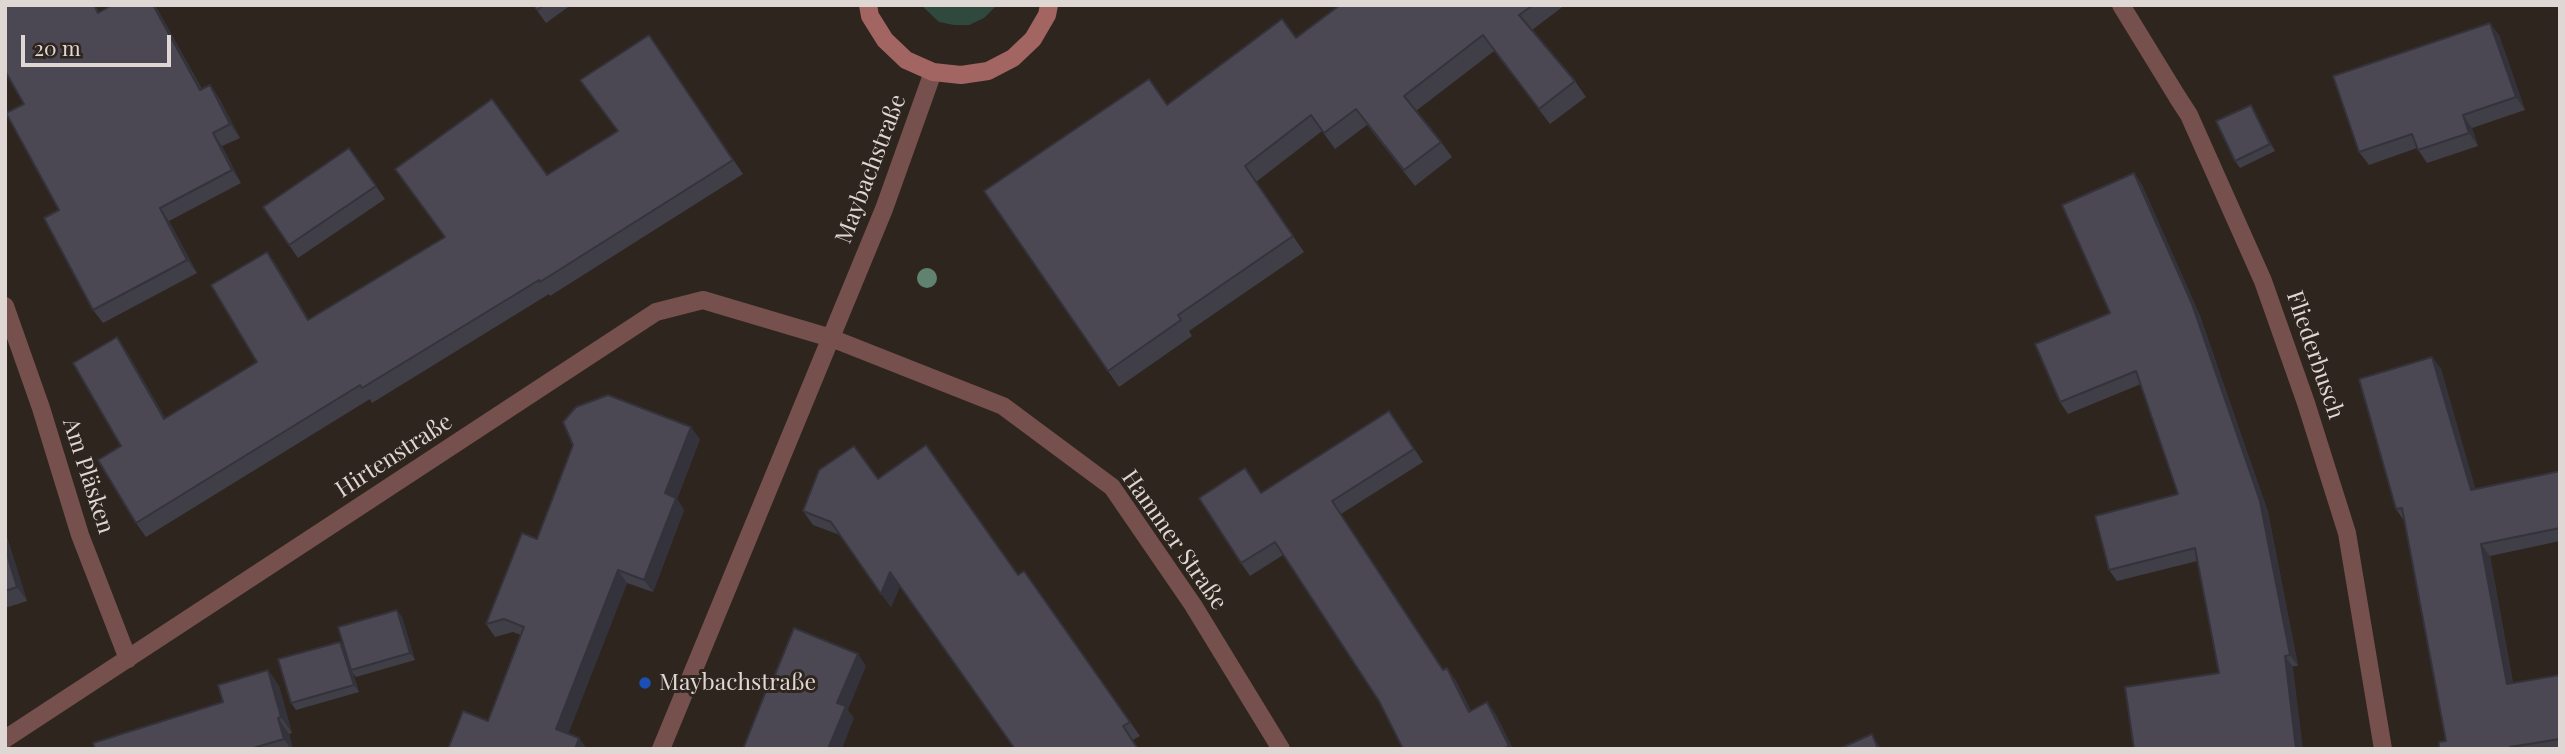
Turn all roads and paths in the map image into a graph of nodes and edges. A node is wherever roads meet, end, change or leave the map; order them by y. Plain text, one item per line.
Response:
1 (868, 5) edge
2 (1049, 5) edge
3 (2121, 5) edge
4 (933, 72) junction
5 (5, 306) edge
6 (831, 338) junction
7 (128, 659) junction
8 (5, 739) edge
9 (661, 749) edge
10 (1281, 749) edge
11 (2383, 749) edge

1 - 4 main road
2 - 4 main road
3 - 11 street, Fliederbusch
4 - 6 street, Maybachstraße
5 - 7 street, Am Pläsken
6 - 7 street, Hirtenstraße
6 - 9 street, Maybachstraße
6 - 10 street, Hammer Straße
7 - 8 street, Hirtenstraße

